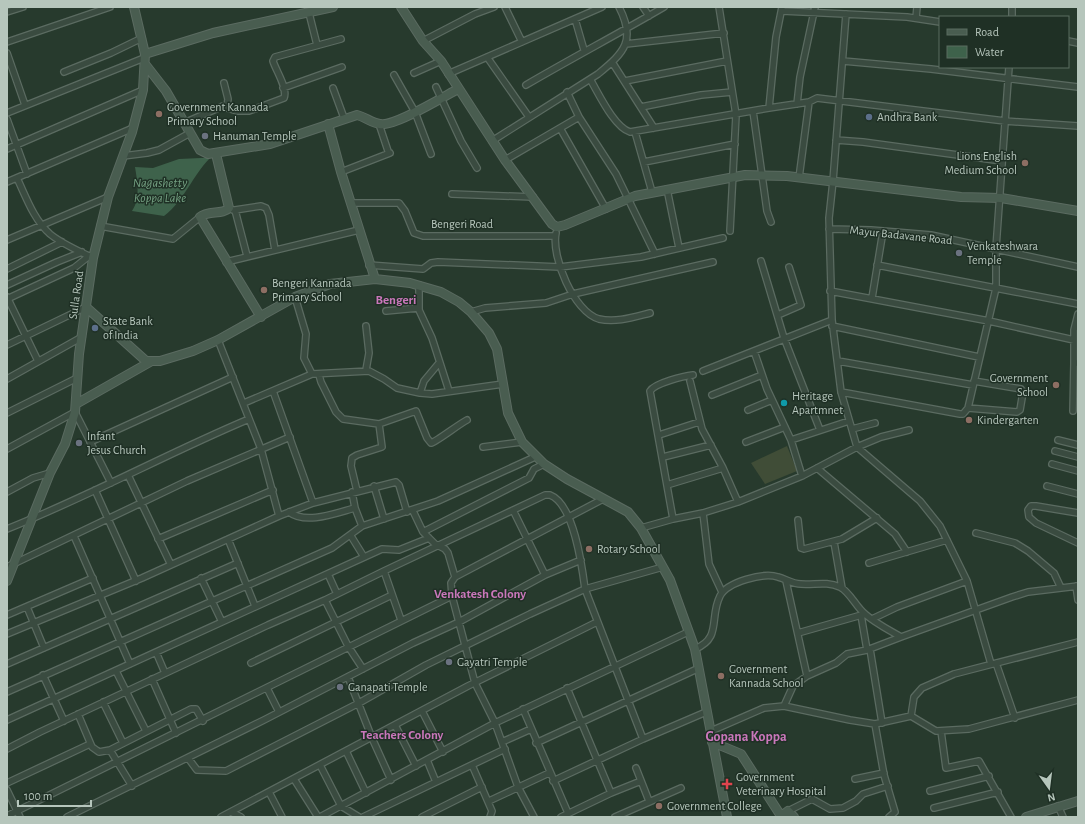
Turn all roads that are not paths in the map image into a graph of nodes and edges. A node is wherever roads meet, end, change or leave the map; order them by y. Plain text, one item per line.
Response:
1 (24, 7) edge
2 (110, 7) edge
3 (134, 7) edge
4 (332, 7) edge
5 (401, 7) edge
6 (494, 7) edge
7 (505, 7) edge
8 (602, 7) edge
9 (619, 7) edge
10 (643, 7) edge
11 (664, 7) edge
12 (719, 7) edge
13 (916, 7) edge
14 (782, 9) edge
15 (814, 10) edge
16 (311, 11) edge
17 (7, 12) edge
18 (846, 14) junction
19 (649, 16) junction
20 (916, 18) junction
21 (575, 19) junction
22 (939, 22) edge
23 (629, 29) junction
24 (724, 33) junction
25 (142, 38) junction
26 (341, 39) dead end
27 (423, 41) junction
28 (7, 42) edge
29 (522, 42) junction
30 (626, 44) junction
31 (317, 45) junction
32 (584, 50) junction
33 (7, 54) edge
34 (487, 57) junction
35 (145, 59) junction
36 (441, 61) junction
37 (727, 61) junction
38 (612, 62) junction
39 (843, 62) junction
40 (342, 67) dead end
41 (1009, 68) edge
42 (64, 72) dead end
43 (14, 73) junction
44 (414, 73) dead end
45 (448, 74) junction
46 (7, 75) edge
47 (394, 75) dead end
48 (590, 79) junction
49 (1008, 79) junction
50 (625, 81) junction
51 (224, 83) dead end
52 (526, 85) dead end
53 (436, 87) dead end
54 (1078, 87) edge
55 (284, 88) junction
56 (333, 88) dead end
57 (458, 89) junction
58 (143, 90) junction
59 (567, 92) junction
60 (732, 92) junction
61 (440, 98) junction
62 (840, 100) junction
63 (809, 102) junction
64 (797, 104) junction
65 (25, 105) junction
66 (641, 107) junction
67 (227, 108) junction
68 (769, 108) junction
69 (415, 112) junction
70 (751, 112) junction
71 (7, 113) edge
72 (738, 114) junction
73 (529, 117) junction
74 (580, 117) junction
75 (344, 118) junction
76 (7, 119) edge
77 (1005, 121) junction
78 (184, 123) junction
79 (328, 124) junction
80 (379, 124) junction
81 (1078, 126) edge
82 (133, 128) junction
83 (560, 128) junction
84 (654, 128) junction
85 (635, 132) junction
86 (190, 133) junction
87 (836, 140) junction
88 (492, 141) junction
89 (17, 144) junction
90 (735, 144) junction
91 (7, 149) edge
92 (216, 154) junction
93 (431, 154) dead end
94 (123, 156) junction
95 (505, 160) junction
96 (1002, 161) junction
97 (644, 162) junction
98 (477, 168) dead end
99 (341, 172) junction
100 (27, 174) junction
101 (762, 175) junction
102 (734, 177) junction
103 (17, 178) junction
104 (799, 178) junction
105 (7, 182) edge
106 (833, 182) junction
107 (666, 189) junction
108 (652, 192) junction
109 (452, 194) dead end
110 (108, 196) junction
111 (533, 197) junction
112 (1001, 198) junction
113 (628, 199) junction
114 (351, 203) junction
115 (606, 209) junction
116 (232, 210) junction
117 (1078, 211) edge
118 (200, 217) junction
119 (771, 222) dead end
120 (42, 225) junction
121 (100, 226) junction
122 (557, 227) junction
123 (829, 229) junction
124 (359, 230) junction
125 (730, 231) dead end
126 (883, 231) junction
127 (555, 236) junction
128 (723, 238) dead end
129 (7, 240) edge
130 (62, 242) junction
131 (679, 248) junction
132 (996, 248) junction
133 (275, 250) junction
134 (82, 252) junction
135 (655, 254) junction
136 (247, 256) junction
137 (91, 257) junction
138 (761, 261) dead end
139 (226, 262) junction
140 (713, 262) dead end
141 (369, 265) junction
142 (877, 265) junction
143 (789, 266) dead end
144 (560, 267) junction
145 (1078, 267) edge
146 (7, 269) edge
147 (375, 279) junction
148 (7, 285) edge
149 (419, 285) junction
150 (996, 288) junction
151 (830, 292) junction
152 (573, 294) junction
153 (295, 297) junction
154 (7, 298) edge
155 (872, 298) junction
156 (1078, 304) edge
157 (86, 307) junction
158 (418, 308) junction
159 (386, 311) dead end
160 (471, 312) junction
161 (650, 313) dead end
162 (1078, 314) edge
163 (778, 315) junction
164 (261, 317) junction
165 (989, 321) junction
166 (832, 323) junction
167 (366, 326) dead end
168 (26, 335) junction
169 (82, 337) junction
170 (784, 338) junction
171 (218, 340) junction
172 (1074, 340) junction
173 (7, 345) edge
174 (754, 351) junction
175 (979, 357) junction
176 (838, 361) junction
177 (38, 362) junction
178 (150, 362) junction
179 (439, 362) junction
180 (1076, 363) edge
181 (366, 370) junction
182 (702, 371) dead end
183 (312, 374) junction
184 (320, 375) junction
185 (693, 375) dead end
186 (762, 375) junction
187 (233, 377) junction
188 (78, 378) junction
189 (7, 379) edge
190 (690, 381) dead end
191 (974, 383) junction
192 (504, 384) junction
193 (273, 391) junction
194 (449, 391) junction
195 (841, 392) junction
196 (420, 393) junction
197 (712, 395) dead end
198 (772, 400) junction
199 (244, 403) junction
200 (845, 404) junction
201 (76, 408) junction
202 (968, 408) junction
203 (748, 410) dead end
204 (1074, 411) dead end
205 (7, 413) edge
206 (249, 419) junction
207 (467, 420) dead end
208 (849, 421) junction
209 (699, 422) junction
210 (875, 423) dead end
211 (379, 424) junction
212 (785, 427) junction
213 (853, 429) junction
214 (820, 430) junction
215 (909, 430) dead end
216 (659, 435) junction
217 (290, 437) junction
218 (791, 440) junction
219 (1058, 440) dead end
220 (90, 442) junction
221 (522, 442) junction
222 (746, 442) dead end
223 (711, 445) junction
224 (1078, 445) edge
225 (483, 447) dead end
226 (857, 447) junction
227 (7, 449) edge
228 (261, 449) junction
229 (1056, 451) dead end
230 (535, 457) junction
231 (663, 457) junction
232 (1078, 457) edge
233 (544, 464) junction
234 (1052, 464) dead end
235 (723, 468) junction
236 (817, 468) junction
237 (1078, 471) edge
238 (50, 473) junction
239 (128, 475) junction
240 (802, 476) junction
241 (111, 483) junction
242 (667, 485) junction
243 (374, 486) junction
244 (1048, 486) dead end
245 (95, 490) junction
246 (273, 490) junction
247 (354, 491) junction
248 (7, 492) edge
249 (1078, 494) edge
250 (603, 499) junction
251 (738, 502) junction
252 (142, 503) junction
253 (312, 503) junction
254 (355, 508) junction
255 (512, 510) junction
256 (410, 511) junction
257 (289, 512) junction
258 (1078, 512) edge
259 (703, 513) junction
260 (280, 516) junction
261 (569, 517) junction
262 (877, 518) junction
263 (109, 519) junction
264 (384, 519) junction
265 (673, 519) junction
266 (30, 520) junction
267 (798, 520) dead end
268 (362, 526) junction
269 (641, 528) junction
270 (7, 529) edge
271 (423, 532) junction
272 (976, 533) dead end
273 (74, 536) junction
274 (351, 536) junction
275 (429, 538) junction
276 (158, 539) junction
277 (228, 539) junction
278 (527, 540) junction
279 (947, 540) junction
280 (834, 542) junction
281 (1078, 543) edge
282 (439, 546) junction
283 (907, 552) junction
284 (364, 558) junction
285 (581, 560) junction
286 (238, 563) junction
287 (869, 563) dead end
288 (11, 565) edge
289 (171, 565) junction
290 (663, 567) junction
291 (384, 570) junction
292 (328, 574) junction
293 (545, 575) junction
294 (455, 577) junction
295 (93, 578) junction
296 (201, 578) junction
297 (7, 580) edge
298 (136, 581) junction
299 (786, 581) junction
300 (967, 581) junction
301 (246, 585) junction
302 (1077, 586) edge
303 (842, 588) junction
304 (1061, 588) junction
305 (585, 589) junction
306 (722, 592) junction
307 (337, 594) junction
308 (392, 594) junction
309 (100, 595) junction
310 (452, 596) junction
311 (325, 600) junction
312 (1078, 600) edge
313 (212, 601) junction
314 (256, 606) junction
315 (26, 607) junction
316 (974, 610) junction
317 (7, 615) edge
318 (863, 615) junction
319 (111, 619) junction
320 (872, 619) junction
321 (401, 620) junction
322 (222, 622) junction
323 (335, 622) junction
324 (459, 622) junction
325 (596, 622) junction
326 (33, 623) junction
327 (688, 632) junction
328 (798, 633) junction
329 (7, 634) edge
330 (901, 637) junction
331 (121, 641) junction
332 (1078, 642) edge
333 (348, 646) junction
334 (465, 647) junction
335 (44, 648) junction
336 (695, 649) junction
337 (869, 649) junction
338 (156, 652) junction
339 (251, 663) dead end
340 (7, 664) edge
341 (130, 664) junction
342 (994, 664) junction
343 (614, 666) junction
344 (363, 669) junction
345 (697, 669) junction
346 (116, 671) junction
347 (165, 673) junction
348 (42, 675) junction
349 (807, 676) junction
350 (348, 677) junction
351 (152, 679) junction
352 (475, 683) junction
353 (267, 688) junction
354 (567, 688) junction
355 (127, 691) junction
356 (7, 692) edge
357 (54, 698) junction
358 (1078, 700) edge
359 (103, 702) junction
360 (628, 702) junction
361 (359, 703) junction
362 (784, 706) junction
363 (523, 709) junction
364 (422, 711) junction
365 (279, 712) junction
366 (706, 712) junction
367 (78, 714) junction
368 (911, 716) junction
369 (1015, 718) junction
370 (170, 719) junction
371 (7, 720) edge
372 (64, 720) junction
373 (203, 721) junction
374 (495, 723) junction
375 (582, 723) junction
376 (882, 723) junction
377 (395, 724) junction
378 (875, 724) junction
379 (530, 729) junction
380 (146, 731) junction
381 (710, 731) junction
382 (941, 731) junction
383 (176, 734) junction
384 (372, 738) junction
385 (643, 739) junction
386 (502, 742) junction
387 (712, 742) junction
388 (123, 743) junction
389 (536, 743) junction
390 (90, 744) junction
391 (7, 749) edge
392 (505, 749) junction
393 (110, 750) junction
394 (346, 751) junction
395 (443, 752) junction
396 (188, 758) junction
397 (427, 760) junction
398 (598, 760) junction
399 (117, 763) junction
400 (320, 765) junction
401 (472, 765) junction
402 (416, 766) junction
403 (636, 768) dead end
404 (549, 773) junction
405 (884, 773) junction
406 (988, 776) junction
407 (294, 778) junction
408 (855, 779) dead end
409 (390, 780) junction
410 (553, 781) junction
411 (436, 782) junction
412 (641, 782) junction
413 (7, 783) edge
414 (132, 786) junction
415 (888, 786) junction
416 (482, 787) junction
417 (518, 787) junction
418 (681, 788) dead end
419 (7, 790) edge
420 (930, 791) dead end
421 (268, 792) junction
422 (998, 792) junction
423 (366, 793) junction
424 (611, 793) junction
425 (489, 801) junction
426 (649, 801) junction
427 (1078, 801) edge
428 (340, 806) junction
429 (1058, 806) junction
430 (934, 808) dead end
431 (18, 811) junction
432 (231, 812) junction
433 (568, 813) junction
434 (791, 814) edge
435 (7, 816) edge
436 (492, 816) edge
437 (20, 817) edge
438 (67, 817) edge
439 (221, 817) edge
440 (241, 817) edge
441 (282, 817) edge
442 (319, 817) edge
443 (359, 817) edge
444 (363, 817) edge
445 (422, 817) edge
446 (534, 817) edge
447 (561, 817) edge
448 (615, 817) edge
449 (727, 817) edge
450 (780, 817) edge
451 (889, 817) edge
452 (1011, 817) edge
453 (1026, 817) edge
454 (1063, 817) edge

1 - 17 street
2 - 28 street
3 - 25 street, Sulla Road
4 - 16 street
5 - 27 street
6 - 27 street
7 - 29 street
8 - 21 street
9 - 23 street
10 - 19 street
11 - 19 street
12 - 24 street
13 - 20 street
14 - 15 street
14 - 68 street
15 - 18 street
15 - 64 street
16 - 31 street
16 - 35 street
18 - 20 street
18 - 39 street
19 - 23 street
20 - 22 street
21 - 29 street
21 - 32 street
23 - 30 street
23 - 32 street
24 - 30 street
24 - 37 street
25 - 35 street, Sulla Road
25 - 42 street
26 - 31 street
27 - 36 street
29 - 34 street
30 - 38 street
31 - 55 street
32 - 52 street
33 - 43 street
34 - 45 street
34 - 73 street
35 - 58 street, Sulla Road
35 - 65 street
35 - 78 street
36 - 44 street
36 - 45 street
37 - 50 street
37 - 60 street
38 - 48 street
38 - 50 street
39 - 49 street
39 - 62 street
40 - 55 street
41 - 49 street
43 - 46 street
43 - 65 street
45 - 57 street
47 - 69 street
48 - 59 street
48 - 85 street
49 - 54 street
49 - 77 street
50 - 66 street
51 - 67 street
53 - 61 street
55 - 67 street
56 - 75 street
57 - 61 street
57 - 88 street
58 - 82 street, Sulla Road
58 - 89 street
59 - 73 street
59 - 74 street
60 - 66 street
60 - 72 street
61 - 69 street
61 - 98 street
62 - 63 street
62 - 77 street
62 - 87 street
63 - 64 street
63 - 104 street
64 - 68 street
65 - 71 street
66 - 84 street
67 - 78 street
68 - 70 street
69 - 80 street
69 - 93 street
70 - 72 street
70 - 101 street
72 - 84 street
72 - 90 street
73 - 88 street
74 - 83 street
74 - 113 street
75 - 79 street
75 - 80 street
76 - 89 street
77 - 81 street
77 - 96 street
78 - 86 street
79 - 92 street
79 - 99 street
80 - 99 street
82 - 94 street, Sulla Road
82 - 100 street
83 - 95 street
83 - 115 street
84 - 85 street
85 - 97 street
86 - 92 street
86 - 94 street
87 - 96 street
87 - 106 street
88 - 95 street
89 - 91 street
89 - 100 street
90 - 97 street
90 - 102 street
92 - 116 street
94 - 110 street, Sulla Road
95 - 111 street
96 - 112 street
97 - 108 street
99 - 114 street
100 - 103 street
101 - 102 street
101 - 104 street
101 - 119 street
102 - 107 street
102 - 125 street
103 - 105 street
103 - 120 street
104 - 106 street
106 - 112 street
106 - 123 street
107 - 108 street
107 - 131 street
108 - 113 street
109 - 111 street
110 - 120 street
110 - 121 street, Sulla Road
111 - 122 street
112 - 117 street
112 - 132 street
113 - 115 street
113 - 135 street
114 - 124 street
114 - 127 street, Bengeri Road
115 - 122 street
116 - 118 street
116 - 133 street
116 - 136 street
118 - 121 street
118 - 139 street
120 - 129 street
120 - 130 street
121 - 137 street, Sulla Road
122 - 127 street
123 - 126 street, Mayur Badavane Road
123 - 151 street
124 - 133 street
124 - 141 street
126 - 132 street, Mayur Badavane Road
126 - 142 street
127 - 144 street
128 - 131 street
130 - 134 street
130 - 146 street
131 - 135 street
132 - 145 street, Mayur Badavane Road
132 - 150 street
133 - 136 street
134 - 137 street
134 - 148 street
135 - 144 street
136 - 139 street
137 - 154 street
137 - 157 street, Sulla Road
138 - 163 street
139 - 164 street
140 - 152 street
141 - 144 street
141 - 147 street
142 - 150 street
142 - 155 street
143 - 163 street
144 - 152 street
147 - 149 street
147 - 153 street
149 - 158 street
149 - 160 street
150 - 156 street
150 - 165 street
151 - 155 street
151 - 166 street
152 - 160 street
152 - 161 street
153 - 164 street
153 - 183 street
154 - 168 street
155 - 165 street
157 - 168 street
157 - 169 street, Sulla Road
157 - 178 street
158 - 159 street
158 - 179 street
160 - 192 street
162 - 172 street
163 - 170 street
164 - 171 street
165 - 172 street
165 - 175 street
166 - 170 street
166 - 175 street
166 - 176 street
167 - 181 street
168 - 173 street
168 - 177 street
169 - 177 street
169 - 188 street, Sulla Road
170 - 174 street
170 - 214 street
171 - 178 street
171 - 187 street
172 - 180 street
174 - 182 street
174 - 186 street
175 - 191 street
176 - 191 street
176 - 195 street
177 - 189 street
178 - 201 street
179 - 194 street
179 - 196 street
180 - 204 street
181 - 184 street
181 - 196 street
183 - 184 street
183 - 193 street
184 - 211 street
185 - 216 street
186 - 197 street
186 - 198 street
187 - 199 street
187 - 220 street
188 - 201 street, Sulla Road
188 - 205 street
190 - 209 street
191 - 202 street
191 - 202 street
192 - 194 street
192 - 221 street
193 - 199 street
193 - 217 street
194 - 196 street
195 - 200 street
195 - 202 street
198 - 203 street
198 - 212 street
199 - 206 street
200 - 208 street
200 - 213 street
201 - 220 street
201 - 227 street
201 - 238 street, Sulla Road
206 - 228 street
206 - 239 street
207 - 211 street
208 - 213 street
208 - 214 street
209 - 216 street
209 - 223 street
210 - 213 street
211 - 247 street
212 - 218 street
212 - 222 street
213 - 226 street
214 - 218 street
215 - 226 street
216 - 231 street
217 - 228 street
217 - 253 street
218 - 240 street
219 - 224 street
220 - 241 street
221 - 225 street
221 - 230 street
223 - 231 street
223 - 235 street
226 - 236 street
226 - 279 street
228 - 246 street
228 - 252 street
229 - 232 street
230 - 233 street
230 - 256 street
231 - 242 street
233 - 250 street
233 - 271 street
234 - 237 street
235 - 242 street
235 - 251 street
236 - 240 street
236 - 262 street
238 - 248 street
238 - 266 street, Sulla Road
239 - 241 street
239 - 252 street
240 - 251 street
241 - 245 street
242 - 265 street
243 - 247 street
243 - 256 street
243 - 264 street
244 - 249 street
245 - 263 street
245 - 266 street
246 - 260 street
246 - 276 street
247 - 253 street
247 - 254 street
250 - 261 street
250 - 269 street
251 - 259 street
252 - 263 street
252 - 276 street
253 - 257 street
254 - 257 street
254 - 268 street
255 - 261 street
255 - 278 street
255 - 282 street
256 - 264 street
256 - 271 street
257 - 260 street
258 - 281 street
259 - 265 street
259 - 306 street
260 - 277 street
261 - 278 street
261 - 285 street
262 - 280 street
262 - 283 street
263 - 273 street
263 - 298 street
264 - 268 street
265 - 269 street
266 - 270 street
266 - 288 street, Sulla Road
267 - 280 street
268 - 274 street
269 - 290 street
271 - 275 street
272 - 304 street
273 - 288 street
273 - 295 street
274 - 284 street
274 - 301 street
275 - 282 street
275 - 284 street
276 - 289 street
277 - 286 street
277 - 289 street
278 - 293 street
278 - 294 street
279 - 283 street
279 - 300 street
280 - 303 street
282 - 291 street
282 - 294 street
283 - 287 street
284 - 292 street
285 - 293 street
285 - 305 street
286 - 296 street
286 - 301 street
288 - 297 street, Sulla Road
289 - 298 street
290 - 305 street
290 - 327 street
291 - 307 street
291 - 308 street
292 - 307 street
292 - 314 street
293 - 324 street
294 - 310 street
295 - 309 street
295 - 315 street
296 - 313 street
296 - 319 street
298 - 309 street
299 - 303 street
299 - 306 street
299 - 328 street
300 - 316 street
300 - 320 street
301 - 313 street
301 - 314 street
302 - 304 street
302 - 312 street
303 - 318 street
304 - 316 street
305 - 325 street
305 - 334 street
306 - 336 street
307 - 311 street
308 - 321 street
308 - 323 street
309 - 319 street
309 - 326 street
310 - 321 street
310 - 324 street
311 - 323 street
311 - 347 street
313 - 322 street
313 - 331 street
314 - 322 street
315 - 317 street
315 - 326 street
316 - 330 street
316 - 342 street
318 - 320 street
318 - 328 street
318 - 337 street
319 - 331 street
319 - 335 street
320 - 330 street
321 - 333 street
322 - 338 street
323 - 333 street
323 - 339 street
324 - 334 street
324 - 344 street
325 - 343 street
325 - 352 street
326 - 329 street
326 - 335 street
327 - 336 street
327 - 343 street
328 - 349 street
330 - 337 street
331 - 341 street
331 - 348 street
332 - 342 street
333 - 344 street
333 - 353 street
334 - 352 street
334 - 361 street
335 - 340 street
336 - 345 street
337 - 349 street
337 - 376 street
338 - 341 street
338 - 347 street
341 - 346 street
342 - 368 street
342 - 369 street
343 - 354 street
343 - 360 street
344 - 350 street
345 - 360 street
345 - 366 street
346 - 355 street
346 - 357 street
347 - 351 street
348 - 356 street
348 - 357 street
349 - 362 street
350 - 361 street
350 - 365 street
351 - 355 street
351 - 370 street
352 - 364 street
352 - 374 street
353 - 365 street
353 - 373 street
354 - 363 street
354 - 375 street
355 - 359 street
355 - 380 street
357 - 371 street
357 - 372 street
358 - 369 street
359 - 367 street
359 - 388 street
360 - 375 street
360 - 385 street
361 - 384 street
361 - 396 street
362 - 378 street
362 - 381 street
363 - 374 street
363 - 379 street
364 - 377 street
364 - 395 street
365 - 396 street
366 - 381 street
366 - 385 street
367 - 372 street
367 - 390 street
368 - 376 street
368 - 382 street
369 - 382 street
370 - 373 street
370 - 380 street
370 - 383 street
372 - 391 street
373 - 383 street
374 - 386 street
374 - 395 street
375 - 389 street
375 - 398 street
376 - 378 street
377 - 384 street
377 - 402 street
378 - 405 street
379 - 386 street
379 - 389 street
380 - 388 street
381 - 387 street
382 - 406 street
383 - 399 street
384 - 394 street
384 - 409 street
385 - 398 street
386 - 392 street
387 - 449 street
387 - 450 street
388 - 393 street
389 - 404 street
390 - 393 street
390 - 413 street
392 - 401 street
392 - 417 street
393 - 399 street
394 - 400 street
394 - 423 street
395 - 397 street
396 - 414 street
397 - 402 street
397 - 411 street
398 - 410 street
398 - 424 street
399 - 414 street
399 - 431 street
400 - 407 street
400 - 428 street
401 - 411 street
401 - 416 street
402 - 409 street
403 - 412 street
404 - 410 street
404 - 417 street
405 - 408 street
405 - 415 street
406 - 420 street
406 - 422 street
407 - 421 street
407 - 442 street
409 - 423 street
410 - 433 street
411 - 444 street
412 - 424 street
412 - 426 street
414 - 438 street
415 - 434 street
415 - 451 street
416 - 425 street
416 - 445 street
417 - 425 street
417 - 446 street
418 - 426 street
419 - 431 street
421 - 432 street
421 - 441 street
422 - 430 street
422 - 452 street
423 - 428 street
424 - 433 street
425 - 436 street
426 - 448 street
427 - 429 street
428 - 442 street
428 - 443 street
429 - 453 street
429 - 454 street
431 - 435 street
431 - 437 street
432 - 439 street
432 - 440 street
433 - 447 street
434 - 450 street

